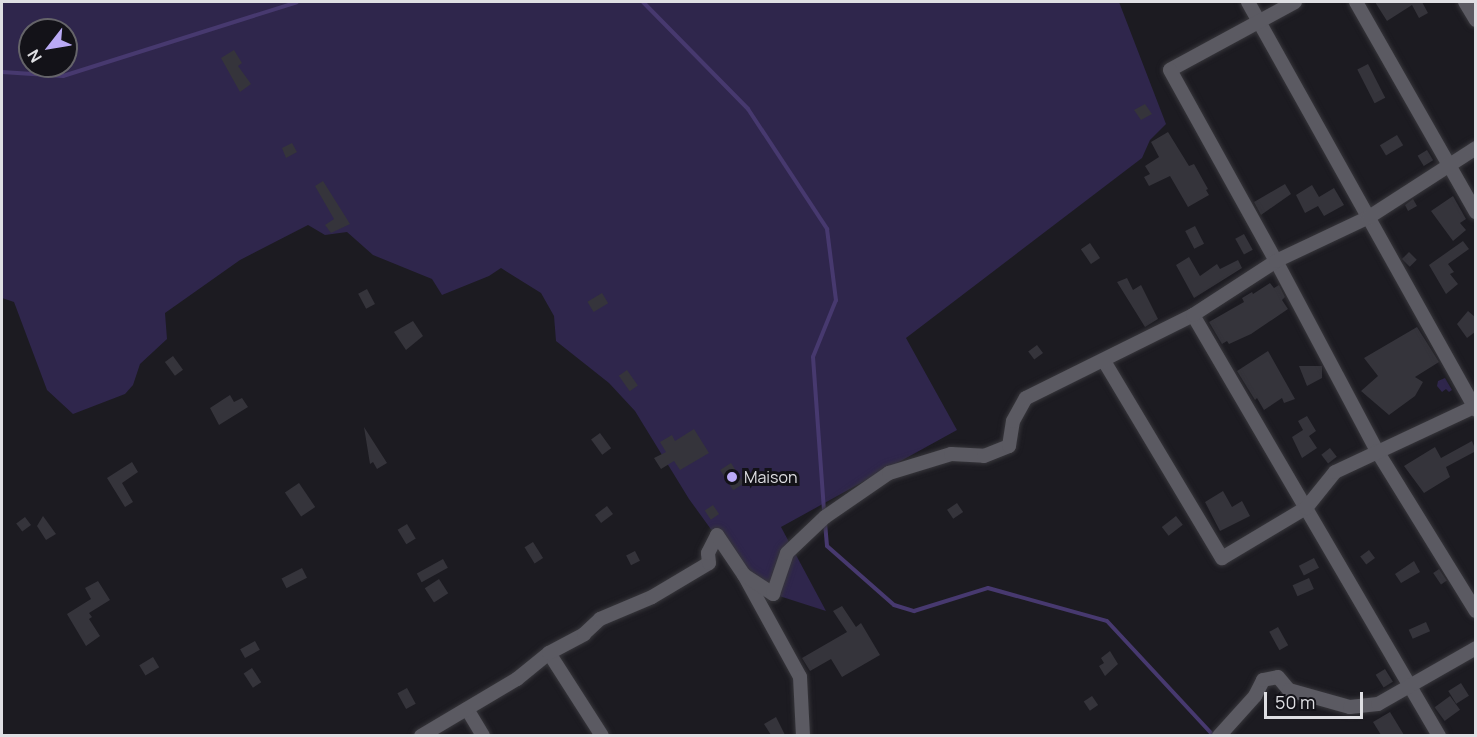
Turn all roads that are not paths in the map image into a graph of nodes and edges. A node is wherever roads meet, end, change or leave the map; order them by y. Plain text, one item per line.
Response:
1 (1248, 2) edge
2 (1295, 2) edge
3 (1356, 2) edge
4 (1465, 2) edge
5 (1476, 20) edge
6 (1259, 21) junction
7 (1476, 148) edge
8 (1447, 165) junction
9 (1476, 212) edge
10 (1369, 217) junction
11 (1276, 261) junction
12 (1193, 315) junction
13 (1104, 361) junction
14 (1475, 408) edge
15 (1377, 451) junction
16 (1306, 507) junction
17 (744, 575) junction
18 (1476, 611) edge
19 (1476, 648) edge
20 (549, 653) junction
21 (1409, 685) junction
22 (467, 709) junction
23 (421, 735) edge
24 (483, 735) edge
25 (602, 735) edge
26 (803, 735) edge
27 (1219, 735) edge
28 (1438, 735) edge

1 - 6 street
2 - 6 street
3 - 8 street
4 - 5 street
6 - 10 street
6 - 11 street
7 - 8 street
8 - 9 street
8 - 10 street
10 - 11 street
10 - 14 street
11 - 12 street
11 - 15 street
12 - 13 street
12 - 16 street
13 - 16 street
13 - 17 street
14 - 15 street
15 - 16 street
15 - 18 street
16 - 21 street
17 - 20 street
17 - 26 street
19 - 21 street
20 - 22 street
20 - 25 street
21 - 27 street
21 - 28 street
22 - 23 street
22 - 24 street

